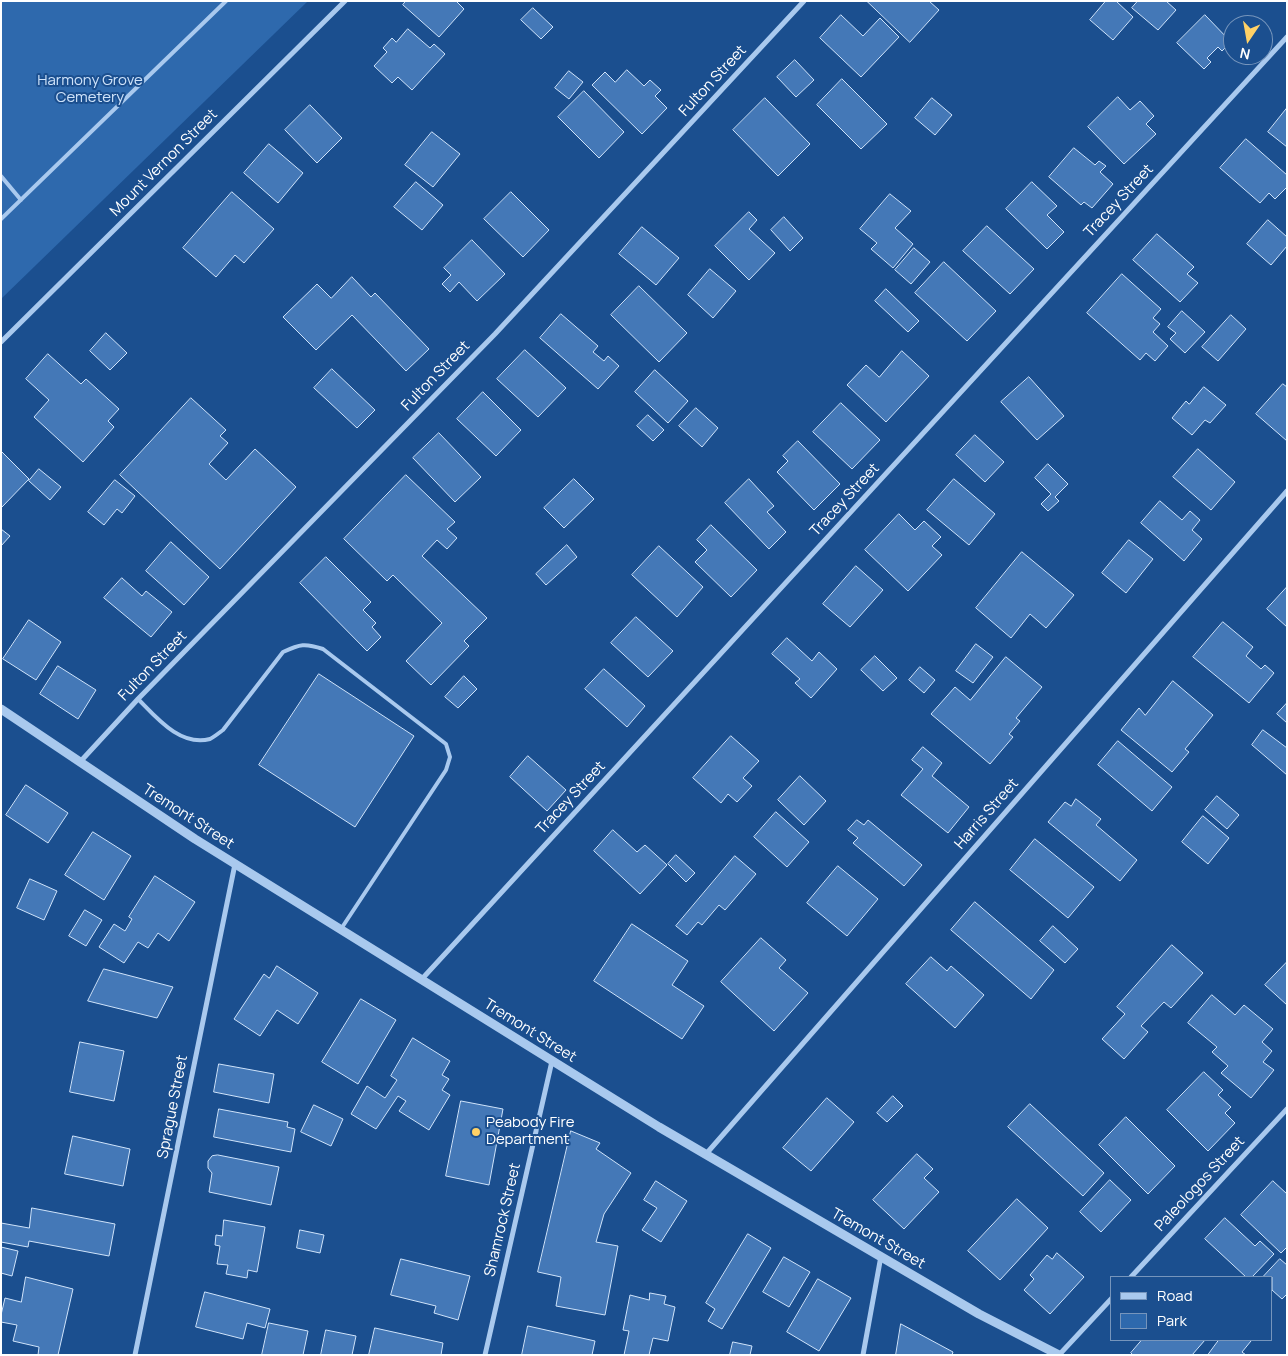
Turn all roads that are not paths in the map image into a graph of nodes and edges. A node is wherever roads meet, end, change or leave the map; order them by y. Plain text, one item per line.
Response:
1 (226, 1) edge
2 (345, 1) edge
3 (804, 1) edge
4 (1287, 37) edge
5 (1, 176) edge
6 (22, 200) junction
7 (1, 219) edge
8 (1, 342) edge
9 (1287, 491) edge
10 (138, 699) junction
11 (1, 709) edge
12 (80, 762) junction
13 (234, 864) junction
14 (341, 929) junction
15 (421, 980) junction
16 (552, 1061) junction
17 (1287, 1109) edge
18 (706, 1154) junction
19 (881, 1256) junction
20 (1132, 1276) edge
21 (1110, 1300) edge
22 (135, 1355) edge
23 (484, 1355) edge
24 (863, 1355) edge
25 (1059, 1355) edge

1 - 6 lane
2 - 8 street, Mount Vernon Street
3 - 10 street, Fulton Street
4 - 15 street, Tracey Street
5 - 6 lane
6 - 7 lane
9 - 18 street, Harris Street
10 - 12 street, Fulton Street
10 - 14 lane
11 - 12 street, Tremont Street
12 - 13 street, Tremont Street
13 - 14 street, Tremont Street
13 - 22 street, Sprague Street
14 - 15 street, Tremont Street
15 - 16 street, Tremont Street
16 - 18 street, Tremont Street
16 - 23 street, Shamrock Street
17 - 20 street, Paleologos Street
18 - 19 street, Tremont Street
19 - 24 street
19 - 25 street, Tremont Street
21 - 25 street

